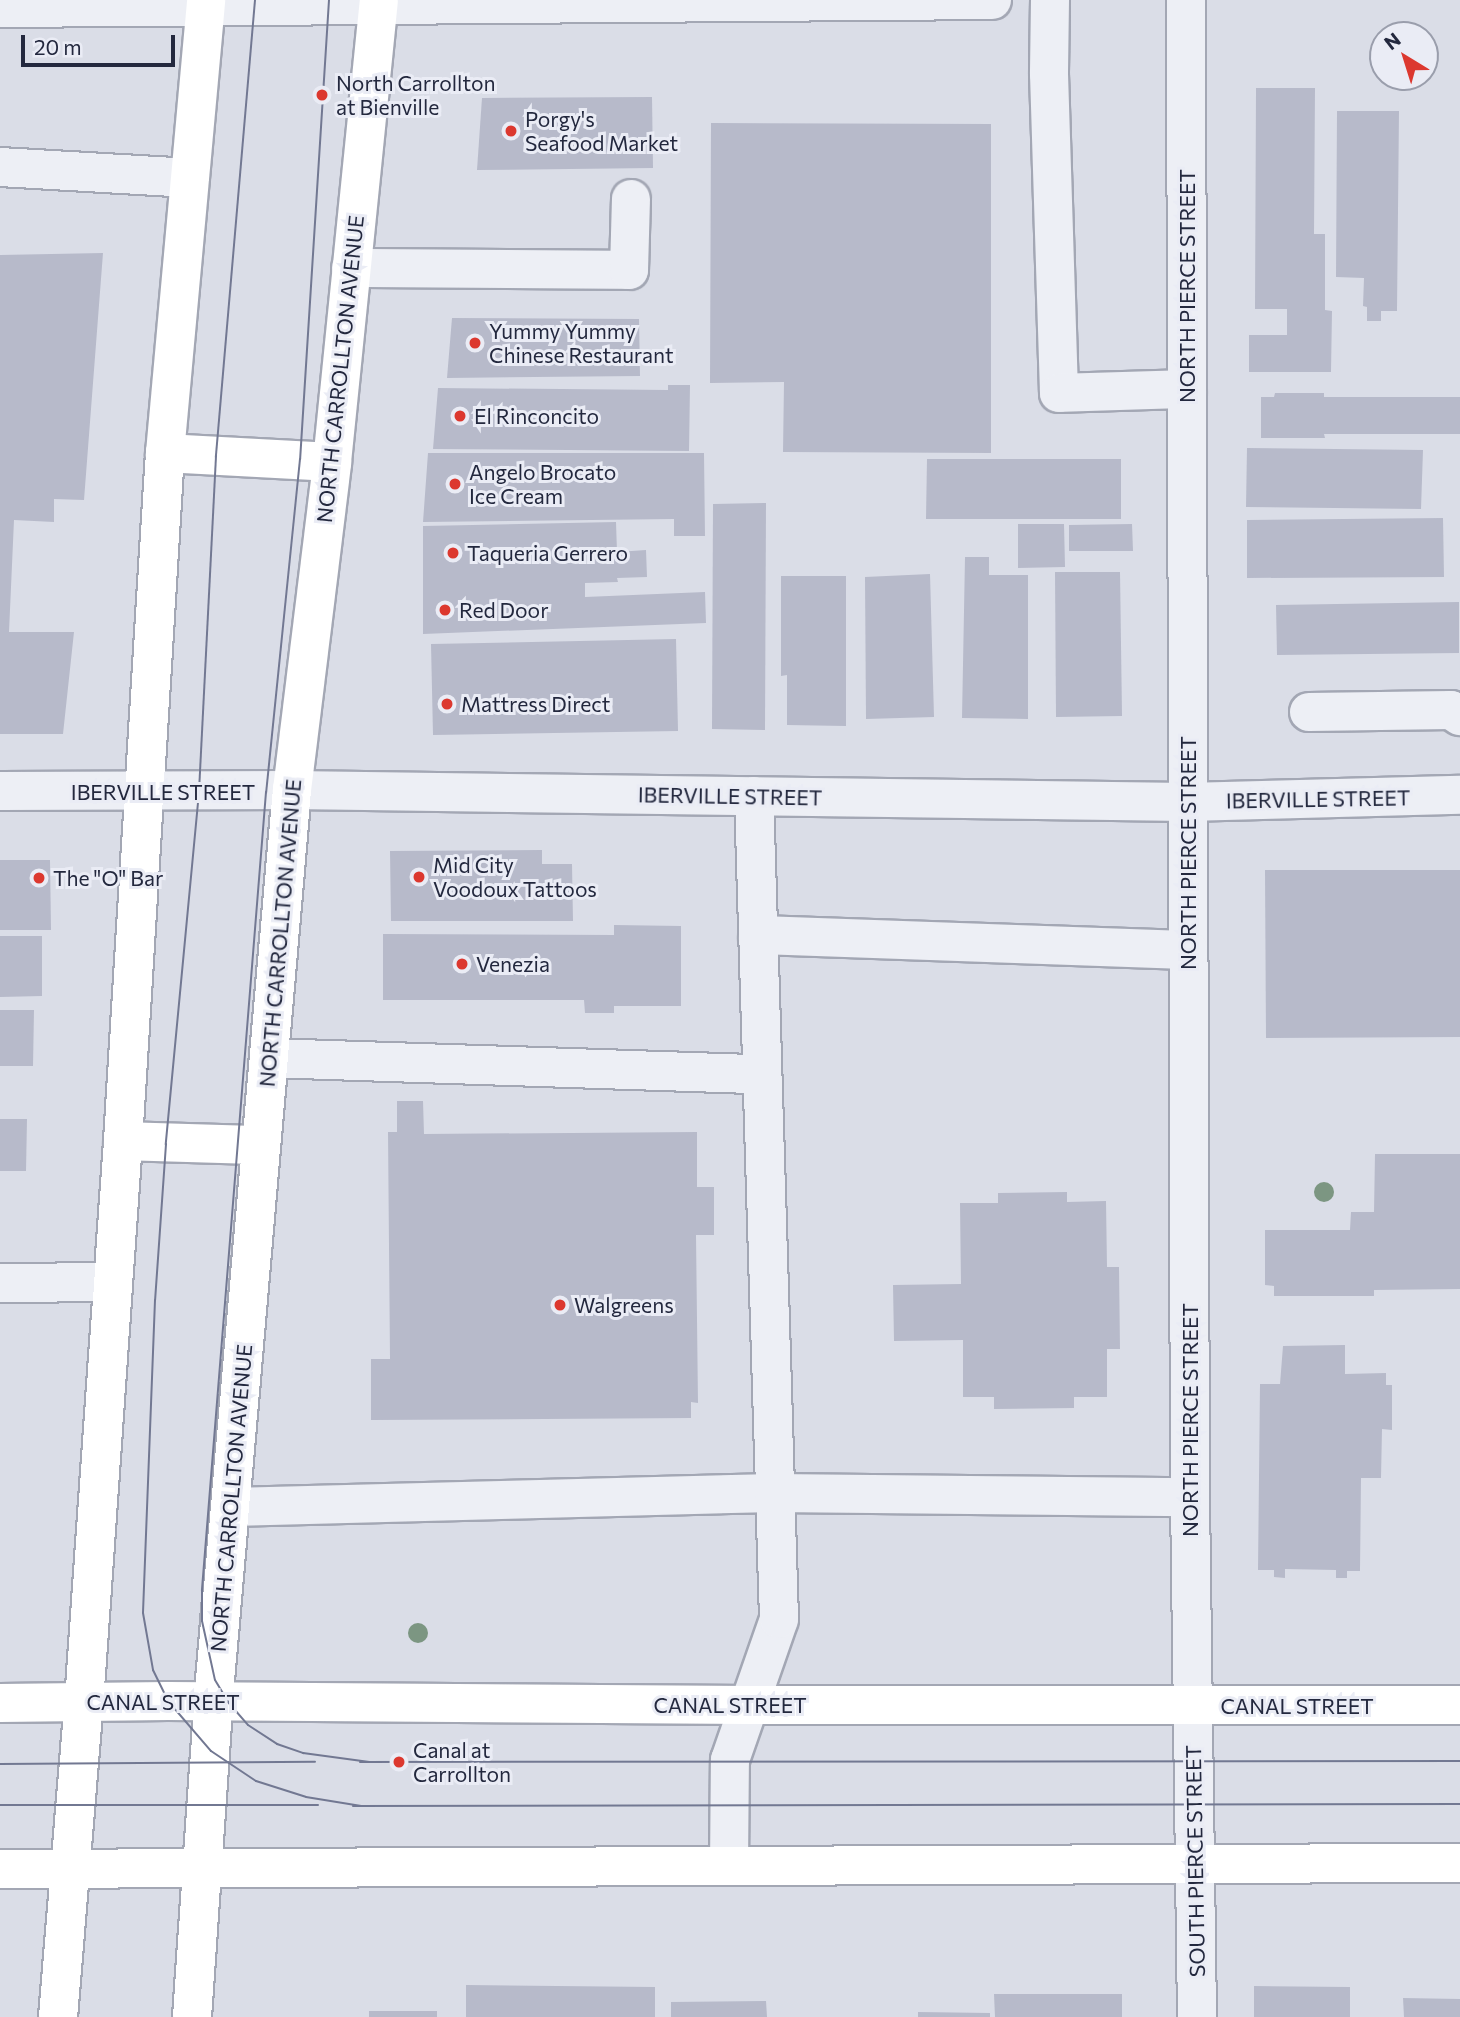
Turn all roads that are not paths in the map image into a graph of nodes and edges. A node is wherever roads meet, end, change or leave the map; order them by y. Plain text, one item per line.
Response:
1 (992, 0) edge
2 (1050, 0) edge
3 (1186, 0) edge
4 (379, 2) edge
5 (206, 4) edge
6 (0, 8) edge
7 (0, 167) edge
8 (190, 178) junction
9 (631, 199) dead end
10 (351, 268) junction
11 (1187, 389) junction
12 (165, 453) junction
13 (332, 462) junction
14 (1309, 712) dead end
15 (1460, 716) edge
16 (292, 790) junction
17 (0, 791) edge
18 (144, 791) junction
19 (1460, 795) edge
20 (754, 796) junction
21 (1188, 802) junction
22 (758, 935) junction
23 (1188, 950) junction
24 (269, 1058) junction
25 (762, 1074) junction
26 (123, 1141) junction
27 (261, 1145) junction
28 (113, 1282) junction
29 (0, 1283) edge
30 (774, 1493) junction
31 (1190, 1497) junction
32 (231, 1507) junction
33 (84, 1702) junction
34 (214, 1702) junction
35 (0, 1703) edge
36 (750, 1705) junction
37 (1460, 1705) edge
38 (1192, 1706) junction
39 (1460, 1863) edge
40 (1197, 1864) junction
41 (729, 1866) junction
42 (68, 1868) junction
43 (203, 1868) junction
44 (0, 1869) edge
45 (58, 2017) edge
46 (192, 2017) edge
47 (1197, 2017) edge

1 - 4 street
2 - 11 street
3 - 11 street, NORTH PIERCE STREET
4 - 5 street
4 - 10 main road, NORTH CARROLLTON AVENUE
5 - 6 street
5 - 8 main road
7 - 8 street
8 - 12 main road
9 - 10 street
10 - 13 main road, NORTH CARROLLTON AVENUE
11 - 21 street, NORTH PIERCE STREET
12 - 13 main road
12 - 18 main road
13 - 16 main road, NORTH CARROLLTON AVENUE
14 - 15 street
16 - 18 street, IBERVILLE STREET
16 - 20 street, IBERVILLE STREET
16 - 24 main road, NORTH CARROLLTON AVENUE
17 - 18 street, IBERVILLE STREET
18 - 26 main road
19 - 21 street, IBERVILLE STREET
20 - 21 street, IBERVILLE STREET
20 - 22 street
21 - 23 street, NORTH PIERCE STREET
22 - 23 street
22 - 25 street
23 - 31 street, NORTH PIERCE STREET
24 - 25 street
24 - 27 main road, NORTH CARROLLTON AVENUE
25 - 30 street
26 - 27 main road
26 - 28 main road
27 - 32 main road, NORTH CARROLLTON AVENUE
28 - 29 street
28 - 33 main road
30 - 31 street
30 - 32 street
30 - 36 street
31 - 38 street, NORTH PIERCE STREET
32 - 34 main road, NORTH CARROLLTON AVENUE
33 - 34 main road, CANAL STREET
33 - 35 main road, CANAL STREET
33 - 42 main road
34 - 36 main road, CANAL STREET
34 - 43 main road, NORTH CARROLLTON AVENUE
36 - 38 main road, CANAL STREET
36 - 41 street
37 - 38 main road, CANAL STREET
38 - 40 street, SOUTH PIERCE STREET
39 - 40 main road
40 - 41 main road
40 - 47 street, SOUTH PIERCE STREET
41 - 43 main road
42 - 43 main road
42 - 44 main road
42 - 45 main road
43 - 46 main road, NORTH CARROLLTON AVENUE

